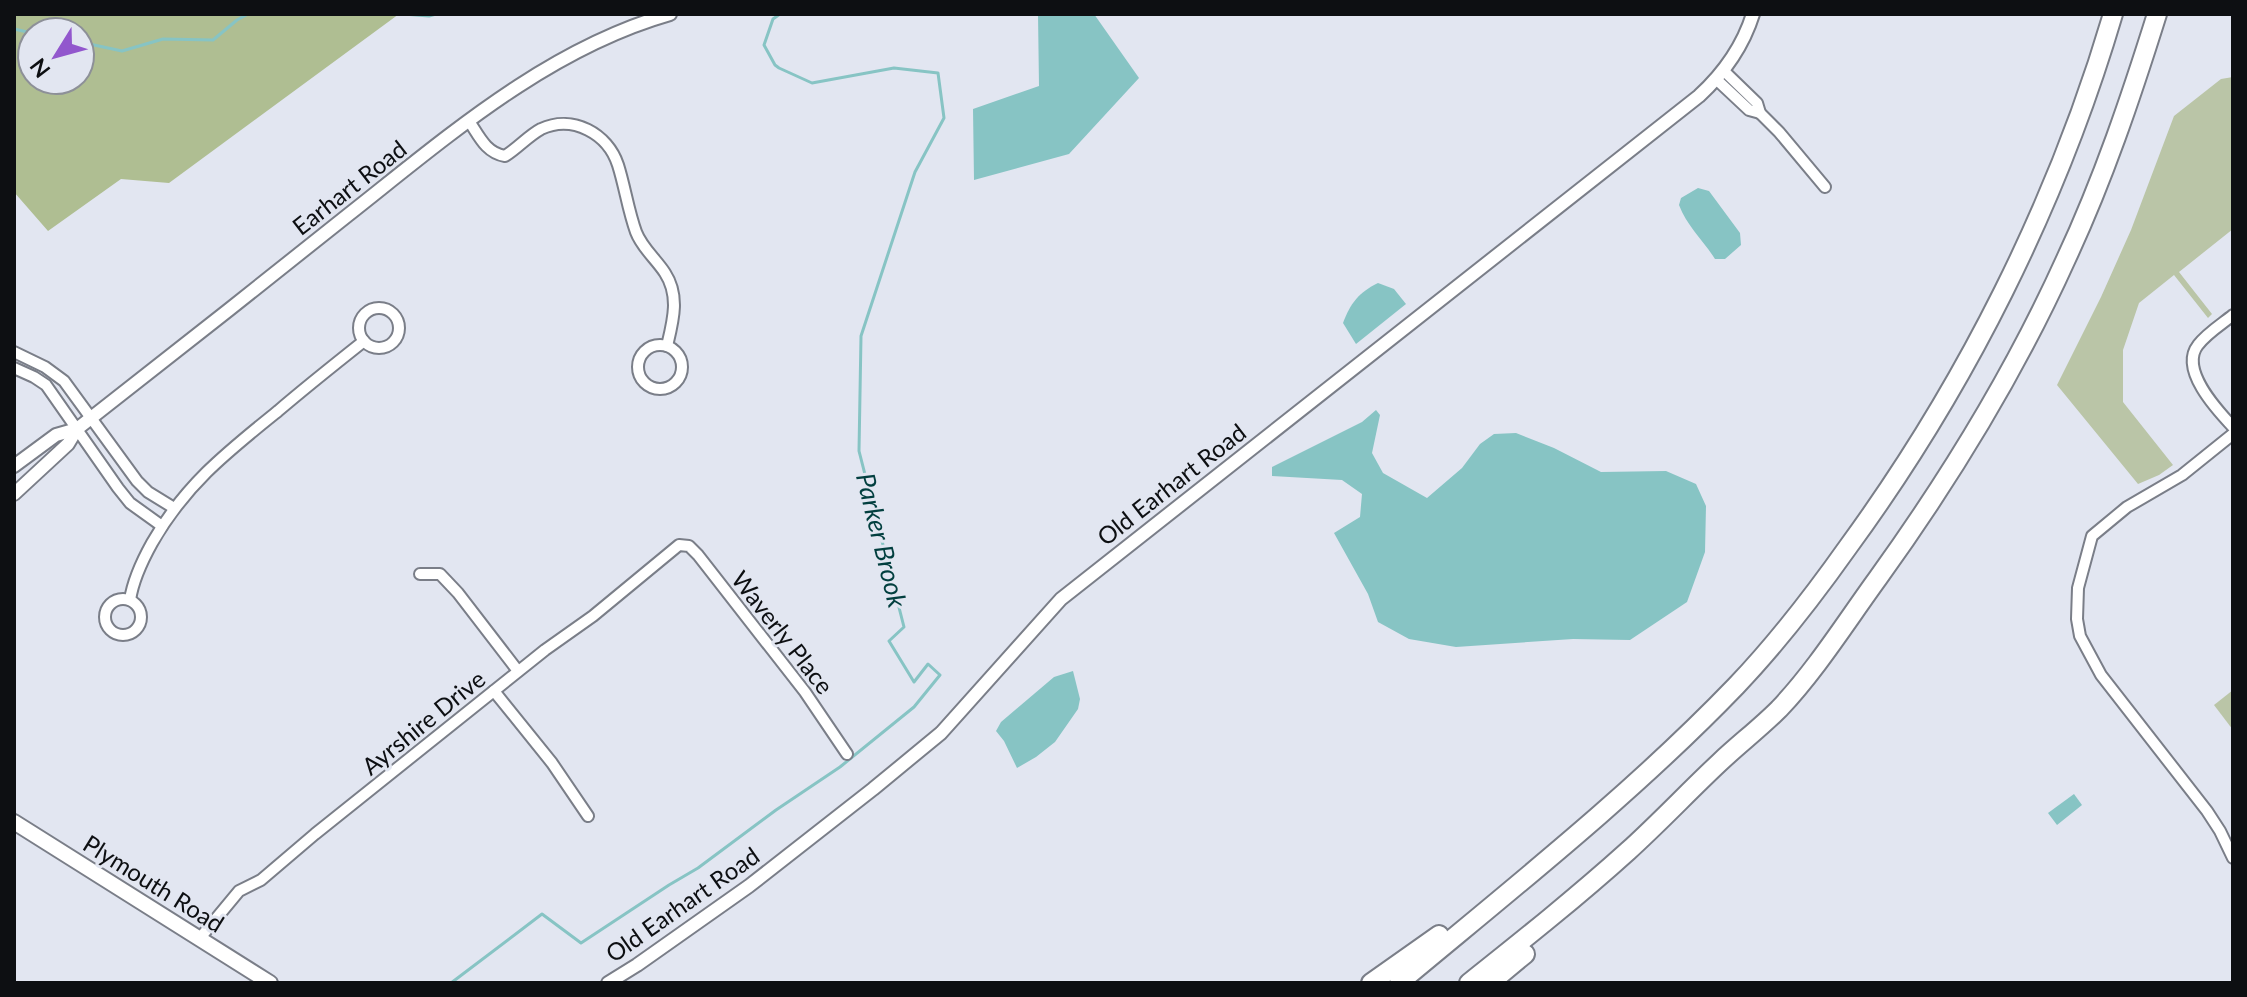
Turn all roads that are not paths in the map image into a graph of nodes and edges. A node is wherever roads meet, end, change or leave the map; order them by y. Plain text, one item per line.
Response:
1 (670, 14) edge
2 (1753, 14) edge
3 (2113, 14) edge
4 (2157, 14) edge
5 (1720, 75) junction
6 (469, 121) junction
7 (1825, 187) dead end
8 (2233, 315) edge
9 (364, 341) dead end
10 (667, 346) junction
11 (14, 352) edge
12 (14, 368) edge
13 (92, 418) junction
14 (2233, 427) edge
15 (77, 429) junction
16 (2233, 434) edge
17 (14, 466) edge
18 (14, 494) edge
19 (174, 508) junction
20 (162, 526) junction
21 (679, 545) joint
22 (420, 574) dead end
23 (130, 600) dead end
24 (518, 671) junction
25 (494, 691) junction
26 (1779, 709) junction
27 (847, 754) dead end
28 (588, 816) dead end
29 (14, 822) edge
30 (1550, 858) junction
31 (2233, 858) edge
32 (200, 938) junction
33 (270, 983) edge
34 (608, 983) edge
35 (1371, 983) edge
36 (1399, 983) edge
37 (1469, 983) edge
38 (1490, 983) edge

1 - 6 street, Earhart Road
2 - 5 street, Old Earhart Road
3 - 30 highway
4 - 26 highway
5 - 7 street
5 - 34 street, Old Earhart Road
6 - 10 street
6 - 13 street, Earhart Road
8 - 14 street
9 - 19 street
10 - 10 street
11 - 13 street
12 - 15 street
13 - 15 street, Earhart Road
13 - 19 street
15 - 17 street, Earhart Road
15 - 18 street, Earhart Road
15 - 20 street
16 - 31 street
19 - 20 street
20 - 23 street
21 - 24 street, Ayrshire Drive
21 - 27 street, Waverly Place
22 - 24 street
24 - 25 street, Ayrshire Drive
25 - 28 street
25 - 32 street, Ayrshire Drive
26 - 37 highway
26 - 38 highway
29 - 32 main road, Plymouth Road
30 - 35 highway
30 - 36 highway
32 - 33 main road, Plymouth Road

